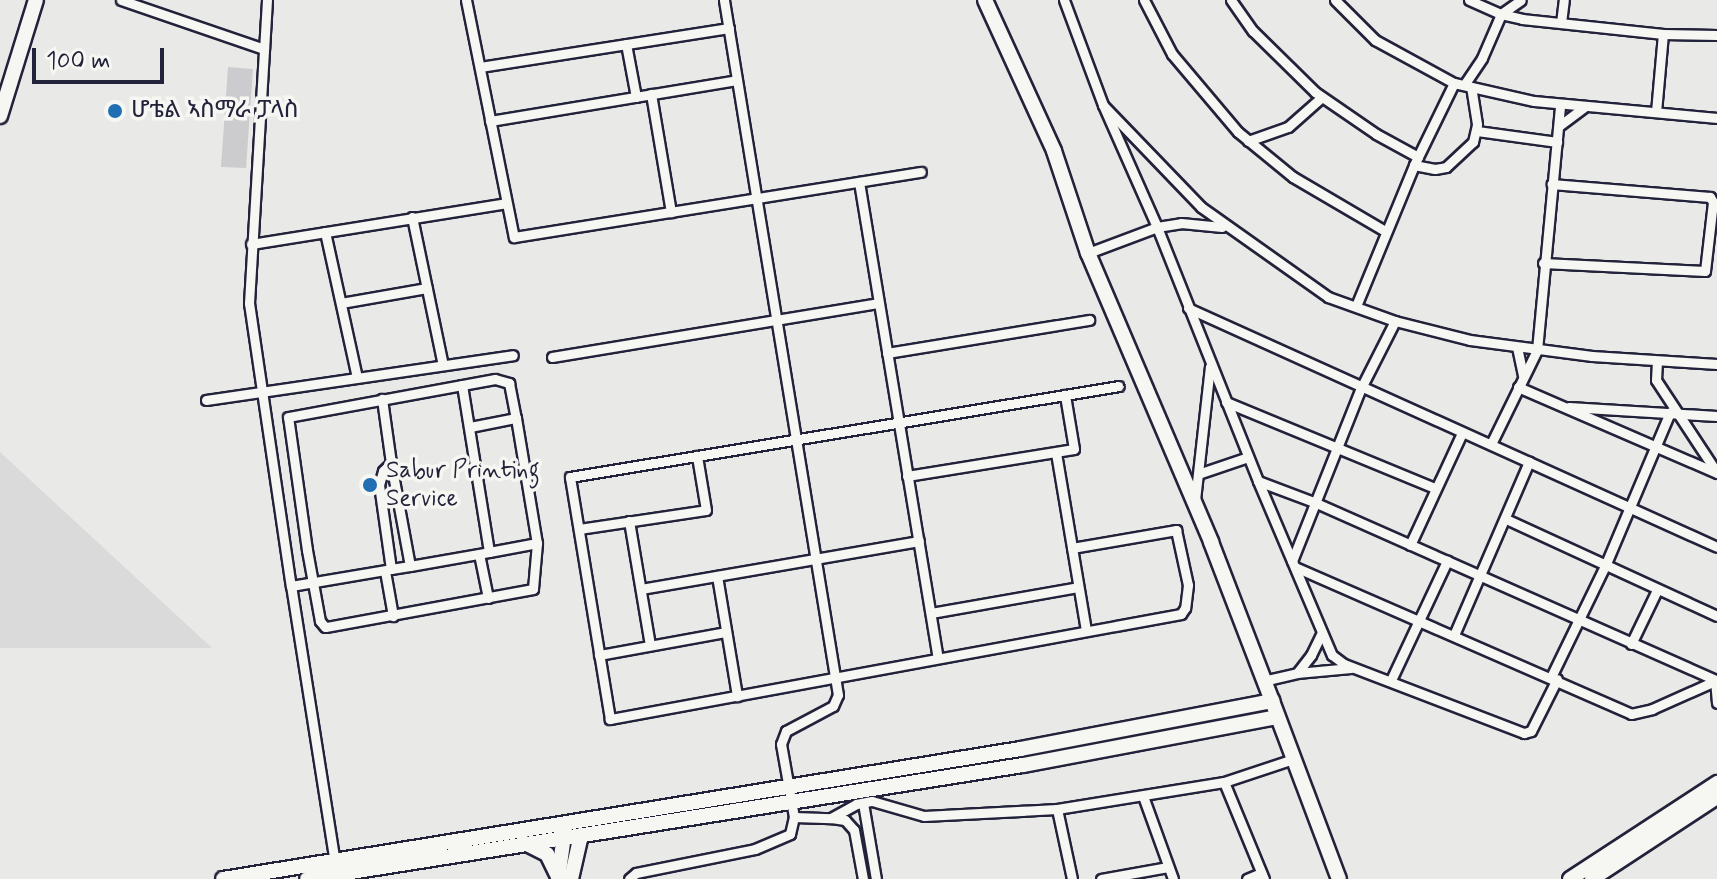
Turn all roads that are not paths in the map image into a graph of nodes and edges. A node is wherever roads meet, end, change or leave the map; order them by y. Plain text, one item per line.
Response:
1 (36, 0) edge
2 (121, 0) edge
3 (267, 0) edge
4 (466, 0) edge
5 (724, 0) edge
6 (985, 0) edge
7 (1064, 0) edge
8 (1144, 0) edge
9 (1231, 0) edge
10 (1335, 0) edge
11 (1469, 0) edge
12 (1521, 0) edge
13 (1564, 0) edge
14 (1501, 14) junction
15 (1561, 23) junction
16 (729, 28) junction
17 (1663, 34) junction
18 (1717, 35) edge
19 (626, 44) junction
20 (264, 49) junction
21 (480, 67) junction
22 (737, 80) junction
23 (1463, 85) junction
24 (651, 94) junction
25 (636, 97) junction
26 (1322, 97) junction
27 (1103, 105) junction
28 (1560, 105) junction
29 (1584, 107) junction
30 (1656, 112) junction
31 (0, 116) edge
32 (1717, 118) edge
33 (490, 121) junction
34 (1559, 126) junction
35 (1477, 131) junction
36 (1248, 141) junction
37 (1557, 142) junction
38 (1416, 161) junction
39 (921, 172) dead end
40 (859, 182) junction
41 (1552, 184) junction
42 (755, 199) junction
43 (506, 203) junction
44 (671, 212) junction
45 (412, 217) junction
46 (1157, 227) junction
47 (1225, 227) junction
48 (1385, 231) junction
49 (325, 232) junction
50 (251, 244) junction
51 (1088, 253) junction
52 (1543, 263) junction
53 (427, 288) junction
54 (341, 303) junction
55 (878, 303) junction
56 (1356, 306) junction
57 (1188, 308) junction
58 (776, 320) junction
59 (1089, 320) dead end
60 (1395, 321) junction
61 (1517, 347) junction
62 (1537, 350) junction
63 (887, 353) junction
64 (513, 355) dead end
65 (552, 357) dead end
66 (1657, 361) junction
67 (1211, 364) junction
68 (1717, 364) edge
69 (443, 365) junction
70 (1523, 375) junction
71 (357, 378) junction
72 (462, 385) junction
73 (1119, 386) dead end
74 (1518, 387) junction
75 (1361, 388) junction
76 (260, 392) junction
77 (1065, 395) junction
78 (382, 399) junction
79 (206, 400) dead end
80 (1226, 402) junction
81 (1563, 406) junction
82 (1674, 413) junction
83 (1717, 416) edge
84 (516, 418) junction
85 (898, 423) junction
86 (470, 427) junction
87 (1462, 433) junction
88 (796, 439) junction
89 (1491, 444) junction
90 (1338, 445) junction
91 (1654, 446) junction
92 (1056, 453) junction
93 (697, 456) junction
94 (1248, 457) junction
95 (1529, 462) junction
96 (391, 463) junction
97 (1717, 473) edge
98 (1198, 474) junction
99 (907, 476) junction
100 (1258, 481) junction
101 (1435, 488) junction
102 (1314, 502) junction
103 (1195, 503) junction
104 (1630, 507) junction
105 (1506, 519) junction
106 (629, 521) junction
107 (579, 529) junction
108 (919, 541) junction
109 (537, 543) junction
110 (1410, 545) junction
111 (1717, 547) edge
112 (1072, 548) junction
113 (484, 553) junction
114 (816, 559) junction
115 (1447, 561) junction
116 (1294, 564) junction
117 (410, 566) junction
118 (1605, 566) junction
119 (388, 570) junction
120 (1481, 575) junction
121 (717, 576) junction
122 (313, 582) junction
123 (291, 586) junction
124 (1078, 587) junction
125 (641, 589) junction
126 (1657, 590) junction
127 (488, 598) junction
128 (931, 613) junction
129 (393, 616) junction
130 (1717, 616) edge
131 (1419, 620) junction
132 (1578, 621) junction
133 (1086, 630) junction
134 (726, 632) junction
135 (1322, 632) junction
136 (1454, 635) junction
137 (1631, 644) junction
138 (650, 645) junction
139 (599, 655) junction
140 (938, 657) junction
141 (1354, 668) junction
142 (1297, 673) junction
143 (835, 678) junction
144 (1554, 678) junction
145 (1391, 680) junction
146 (1716, 680) edge
147 (1263, 681) junction
148 (737, 696) junction
149 (1272, 701) junction
150 (1717, 703) edge
151 (1278, 717) junction
152 (1293, 759) junction
153 (1224, 782) junction
154 (1717, 783) edge
155 (790, 794) junction
156 (1143, 796) junction
157 (1717, 797) edge
158 (863, 803) junction
159 (1057, 809) junction
160 (794, 817) junction
161 (831, 818) junction
162 (565, 830) junction
163 (581, 835) junction
164 (524, 843) junction
165 (336, 867) junction
166 (1168, 867) junction
167 (1263, 876) edge
168 (1121, 877) edge
169 (562, 878) edge
170 (223, 879) edge
171 (307, 879) edge
172 (629, 879) edge
173 (863, 879) edge
174 (876, 879) edge
175 (1072, 879) edge
176 (1101, 879) edge
177 (1173, 879) edge
178 (1247, 879) edge
179 (1339, 879) edge
180 (1570, 879) edge
181 (1592, 879) edge

1 - 31 main road
2 - 20 street
3 - 20 street
4 - 21 street
5 - 16 street
6 - 51 main road
7 - 27 street
8 - 36 street
9 - 26 street
10 - 23 street
11 - 14 street
12 - 14 street
13 - 15 street
14 - 15 street
14 - 23 street
15 - 17 street
16 - 19 street
16 - 22 street
17 - 18 street
17 - 30 street
19 - 21 street
19 - 25 street
20 - 50 street
21 - 33 street
22 - 24 street
22 - 42 street
23 - 28 street
23 - 35 street
23 - 38 street
24 - 25 street
24 - 44 street
25 - 33 street
26 - 36 street
26 - 38 street
27 - 46 street
27 - 47 street
28 - 29 street
28 - 34 street
29 - 30 street
29 - 34 street
30 - 32 street
33 - 43 street
34 - 37 street
35 - 37 street
35 - 38 street
36 - 48 street
37 - 41 street
38 - 48 street
39 - 40 street
40 - 42 street
40 - 55 street
41 - 52 street
41 - 52 street
42 - 44 street
42 - 58 street
43 - 44 street
43 - 45 street
45 - 49 street
45 - 53 street
46 - 47 street
46 - 51 street
46 - 57 street
47 - 56 street
48 - 56 street
49 - 50 street
49 - 54 street
50 - 76 street
51 - 103 main road
52 - 62 street
53 - 54 street
53 - 69 street
54 - 71 street
55 - 58 street
55 - 63 street
56 - 60 street
57 - 67 street
57 - 75 street
58 - 65 street
58 - 88 street
59 - 63 street
60 - 61 street
60 - 75 street
61 - 62 street
61 - 70 street
62 - 66 street
62 - 70 street
63 - 85 street
64 - 69 street
66 - 68 street
66 - 82 street
67 - 80 street
67 - 98 street
69 - 71 street
70 - 74 street
71 - 76 street
72 - 78 street
72 - 84 street
72 - 86 street
73 - 77 street
74 - 81 street
74 - 89 street
75 - 87 street
75 - 90 street
76 - 79 street
76 - 123 street
77 - 85 street
77 - 92 street
78 - 96 street
78 - 122 street
80 - 90 street
80 - 94 street
81 - 82 street
81 - 91 street
82 - 83 street
82 - 91 street
82 - 97 street
84 - 86 street
84 - 109 street
85 - 88 street
85 - 99 street
86 - 113 street
87 - 89 street
87 - 101 street
88 - 93 street
88 - 114 street
89 - 95 street
90 - 101 street
90 - 102 street
91 - 97 street
91 - 104 street
92 - 99 street
92 - 112 street
93 - 106 street
93 - 107 street
94 - 98 street
94 - 100 street
95 - 104 street
95 - 105 street
96 - 117 street
96 - 119 street
98 - 103 street
99 - 108 street
100 - 102 street
100 - 116 street
101 - 110 street
102 - 110 street
102 - 116 street
103 - 147 main road
104 - 111 street
104 - 118 street
105 - 118 street
105 - 120 street
106 - 107 street
106 - 125 street
107 - 139 street
108 - 114 street
108 - 128 street
109 - 113 street
109 - 127 street
110 - 115 street
112 - 124 street
112 - 133 street
113 - 117 street
113 - 127 street
114 - 121 street
114 - 143 street
115 - 120 street
115 - 131 street
116 - 131 street
116 - 135 street
117 - 119 street
118 - 126 street
118 - 132 street
119 - 122 street
119 - 129 street
120 - 132 street
120 - 136 street
121 - 125 street
121 - 134 street
122 - 123 street
122 - 129 street
123 - 165 street
124 - 128 street
124 - 133 street
125 - 138 street
126 - 130 street
126 - 137 street
127 - 129 street
128 - 140 street
131 - 136 street
131 - 145 street
132 - 137 street
132 - 144 street
133 - 140 street
134 - 138 street
134 - 148 street
135 - 141 street
135 - 142 street
136 - 144 street
137 - 146 street
138 - 139 street
139 - 148 street
140 - 143 street
141 - 142 street
141 - 145 street
142 - 147 street
143 - 148 street
143 - 155 street
144 - 145 street
144 - 146 street
146 - 150 street
147 - 149 main road
149 - 151 main road
149 - 155 main road
151 - 152 main road
151 - 155 main road
152 - 153 street
152 - 179 main road
153 - 156 street
153 - 167 street
154 - 180 main road
155 - 160 street
155 - 162 main road
155 - 163 main road
156 - 159 street
156 - 166 street
157 - 181 main road
158 - 159 street
158 - 161 street
158 - 174 street
159 - 175 street
160 - 161 street
160 - 172 street
161 - 173 street
162 - 163 main road
162 - 164 main road
162 - 165 main road
162 - 169 main road
163 - 169 main road
164 - 165 main road
164 - 169 main road
165 - 170 main road
165 - 171 main road
166 - 168 street
166 - 177 street
167 - 178 street
168 - 176 street

